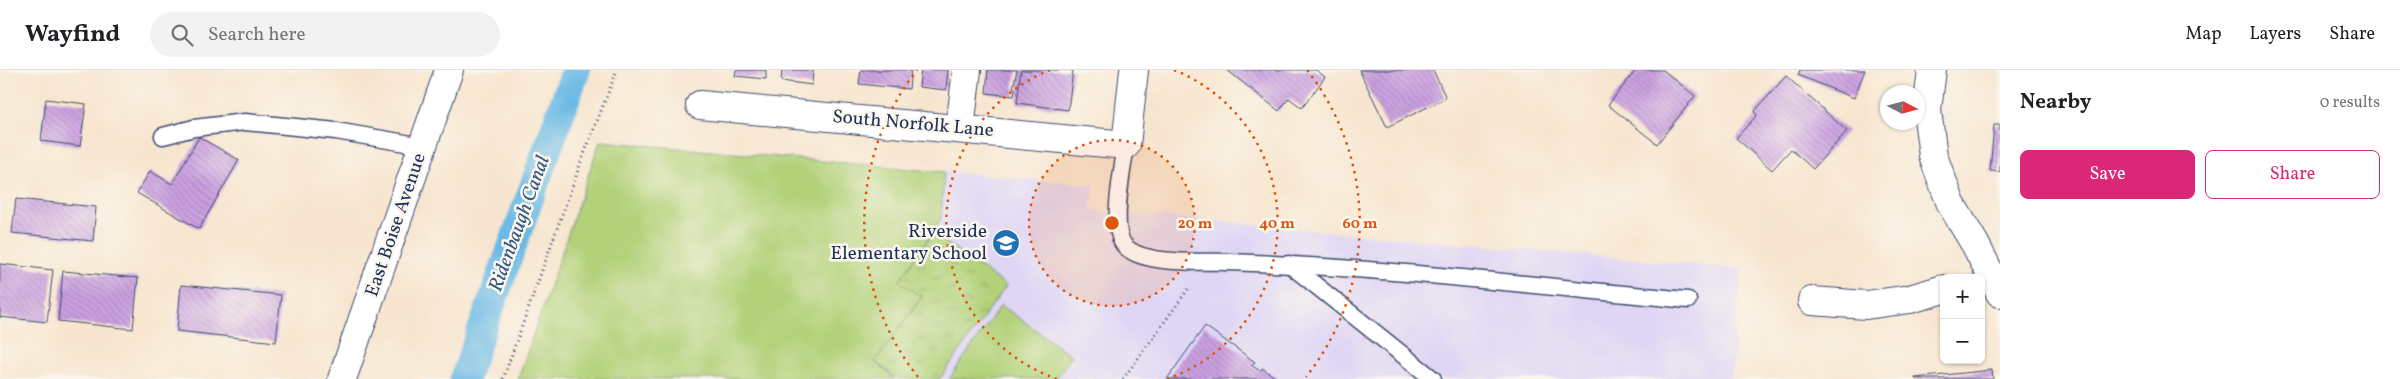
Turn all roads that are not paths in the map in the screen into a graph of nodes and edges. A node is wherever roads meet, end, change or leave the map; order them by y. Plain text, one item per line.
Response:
1 (449, 70) edge
2 (967, 70) edge
3 (1134, 70) edge
4 (1932, 70) edge
5 (700, 105) dead end
6 (960, 128) junction
7 (163, 136) dead end
8 (1126, 145) junction
9 (422, 146) junction
10 (1289, 264) junction
11 (1992, 279) edge
12 (1940, 290) edge
13 (1688, 300) dead end
14 (1812, 301) dead end
15 (342, 379) edge
16 (1433, 379) edge

1 - 9 street, East Boise Avenue
2 - 6 street
3 - 8 street
4 - 11 street
5 - 6 street, South Norfolk Lane
6 - 8 street, South Norfolk Lane
7 - 9 lane
8 - 10 lane
9 - 15 street, East Boise Avenue
10 - 13 lane
10 - 16 lane
12 - 14 street

